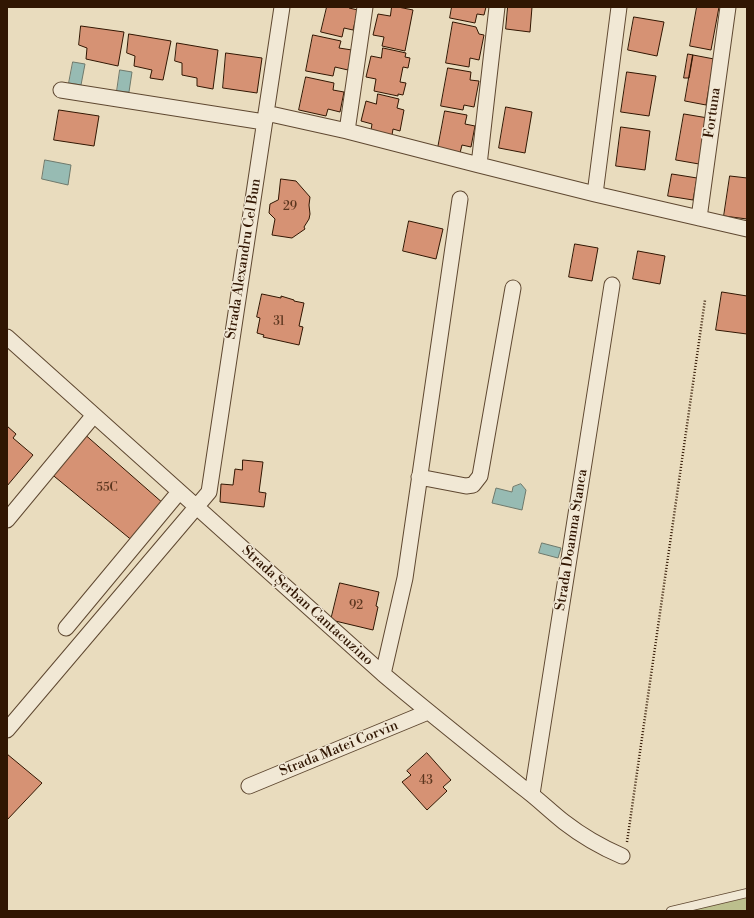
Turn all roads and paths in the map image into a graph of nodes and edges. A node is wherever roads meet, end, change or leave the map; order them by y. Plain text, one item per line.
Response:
1 (282, 7) edge
2 (365, 7) edge
3 (497, 7) edge
4 (619, 7) edge
5 (728, 7) edge
6 (61, 90) dead end
7 (265, 117) junction
8 (347, 131) junction
9 (479, 165) junction
10 (595, 194) junction
11 (460, 199) dead end
12 (698, 218) junction
13 (747, 229) edge
14 (612, 285) dead end
15 (513, 288) dead end
16 (705, 300) dead end
17 (7, 337) edge
18 (94, 415) junction
19 (419, 477) junction
20 (179, 492) junction
21 (196, 507) junction
22 (7, 520) edge
23 (66, 628) dead end
24 (383, 674) junction
25 (428, 712) junction
26 (7, 730) edge
27 (249, 786) dead end
28 (532, 794) junction
29 (622, 856) joint
30 (747, 893) edge
31 (671, 911) edge

1 - 7 street, Strada Alexandru Cel Bun
2 - 8 street
3 - 9 street
4 - 10 street
5 - 12 street, Fortuna
6 - 7 street
7 - 8 street
7 - 21 street, Strada Alexandru Cel Bun
8 - 9 street
9 - 10 street
10 - 12 street
11 - 19 street
12 - 13 street
14 - 28 street, Strada Doamna Stanca
15 - 19 street
16 - 29 path
17 - 18 street, Strada Șerban Cantacuzino
18 - 20 street, Strada Șerban Cantacuzino
18 - 22 street
19 - 24 street
20 - 21 street, Strada Șerban Cantacuzino
20 - 23 street
21 - 24 street, Strada Șerban Cantacuzino
21 - 26 street, Strada Alexandru Cel Bun
24 - 25 street, Strada Șerban Cantacuzino
25 - 27 street, Strada Matei Corvin
25 - 28 street, Strada Șerban Cantacuzino
28 - 29 street, Strada Șerban Cantacuzino
30 - 31 lane

